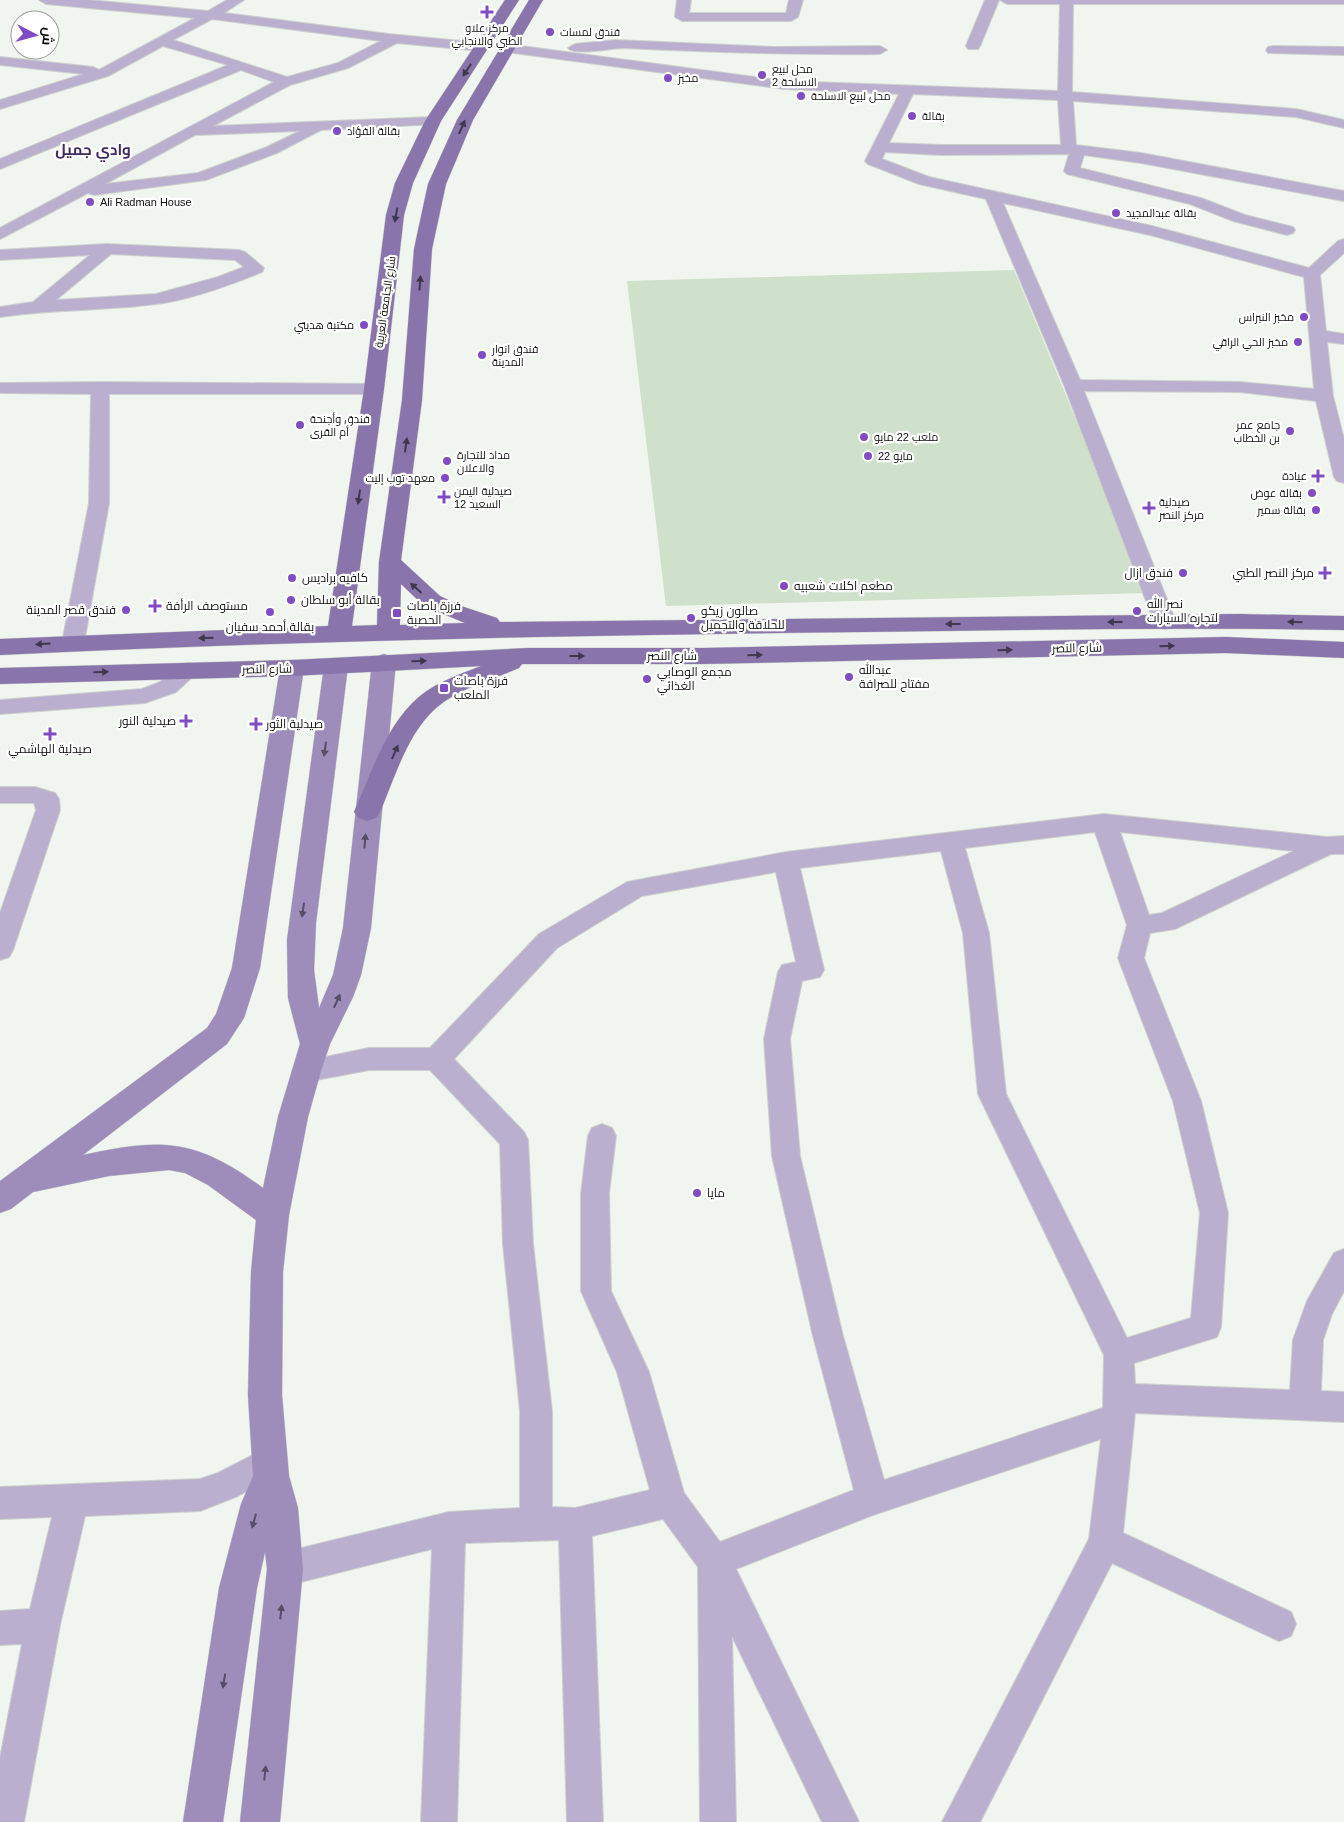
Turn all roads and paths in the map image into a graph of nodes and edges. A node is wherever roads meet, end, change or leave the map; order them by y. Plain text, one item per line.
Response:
1 (46, 0) edge
2 (237, 0) edge
3 (512, 0) edge
4 (536, 0) edge
5 (684, 0) edge
6 (796, 0) edge
7 (992, 0) edge
8 (1007, 0) edge
9 (1157, 0) edge
10 (1344, 0) edge
11 (1067, 1) edge
12 (210, 15) junction
13 (395, 38) junction
14 (160, 41) junction
15 (973, 46) dead end
16 (482, 47) junction
17 (506, 48) junction
18 (880, 50) dead end
19 (1273, 50) dead end
20 (1344, 51) edge
21 (533, 52) junction
22 (0, 61) edge
23 (240, 65) junction
24 (103, 73) junction
25 (286, 81) junction
26 (908, 91) junction
27 (1065, 96) junction
28 (0, 105) edge
29 (433, 121) junction
30 (1344, 124) edge
31 (326, 125) junction
32 (192, 132) junction
33 (880, 147) junction
34 (1073, 150) junction
35 (0, 164) edge
36 (80, 192) junction
37 (1344, 196) edge
38 (993, 197) junction
39 (1287, 230) dead end
40 (1, 234) edge
41 (1344, 244) edge
42 (107, 249) junction
43 (0, 255) edge
44 (1337, 259) edge
45 (1312, 274) junction
46 (38, 306) junction
47 (0, 312) edge
48 (1318, 335) junction
49 (1344, 338) edge
50 (1073, 385) junction
51 (100, 387) junction
52 (0, 388) edge
53 (374, 389) junction
54 (1324, 396) junction
55 (1343, 468) edge
56 (350, 562) junction
57 (390, 562) junction
58 (1165, 622) junction
59 (1344, 623) edge
60 (728, 625) junction
61 (666, 626) junction
62 (543, 628) junction
63 (339, 633) junction
64 (388, 633) junction
65 (307, 634) junction
66 (73, 643) junction
67 (0, 647) edge
68 (1344, 650) edge
69 (528, 656) junction
70 (671, 656) junction
71 (730, 656) junction
72 (384, 662) junction
73 (336, 666) junction
74 (292, 668) junction
75 (189, 670) junction
76 (0, 676) edge
77 (0, 707) edge
78 (0, 795) edge
79 (368, 812) junction
80 (1104, 822) junction
81 (951, 841) junction
82 (1336, 845) edge
83 (786, 861) junction
84 (1140, 925) junction
85 (0, 950) edge
86 (310, 1057) junction
87 (437, 1059) junction
88 (602, 1136) dead end
89 (26, 1180) junction
90 (0, 1199) edge
91 (273, 1215) junction
92 (1344, 1262) edge
93 (1119, 1354) junction
94 (1305, 1406) junction
95 (1344, 1407) edge
96 (1119, 1408) junction
97 (271, 1468) junction
98 (873, 1499) junction
99 (72, 1500) junction
100 (670, 1501) junction
101 (0, 1502) edge
102 (536, 1523) junction
103 (576, 1524) junction
104 (450, 1528) junction
105 (1104, 1542) junction
106 (714, 1561) junction
107 (285, 1569) junction
108 (1279, 1624) dead end
109 (43, 1626) junction
110 (0, 1628) edge
111 (6, 1822) edge
112 (203, 1822) edge
113 (260, 1822) edge
114 (439, 1822) edge
115 (585, 1822) edge
116 (718, 1822) edge
117 (842, 1822) edge
118 (960, 1822) edge

1 - 12 street
2 - 12 street
3 - 16 main road, شارع الجامعة العربية
4 - 17 main road
5 - 6 street
7 - 15 street
8 - 11 street
9 - 10 street
9 - 11 street
11 - 27 street
12 - 13 street
12 - 14 street
13 - 16 street
13 - 25 street
14 - 23 street
14 - 24 street
16 -> 29 main road, شارع الجامعة العربية
17 - 21 street
57 -> 17 main road
18 - 21 street
19 - 20 street
21 - 26 street
22 - 24 street
23 - 25 street
23 - 35 street
24 - 28 street
25 - 32 street
26 - 27 street
26 - 33 street
27 - 30 street
27 - 34 street
29 - 31 street
29 -> 53 main road, شارع الجامعة العربية
31 - 32 street
31 - 36 street
32 - 36 street
33 - 34 street
33 - 38 street
34 - 37 street
34 - 39 street
36 - 40 street
38 - 45 street
38 - 50 street
41 - 44 street
42 - 43 street
42 - 46 street
42 - 46 street
44 - 45 street
45 - 48 street
46 - 47 street
48 - 49 street
48 - 54 street
50 - 54 street
50 - 58 street
51 - 52 street
51 - 53 street
51 - 66 street
53 -> 56 main road, شارع الجامعة العربية
54 - 55 street
56 - 63 main road, شارع الجامعة العربية
56 - 65 main road
62 -> 57 main road
57 - 64 main road
59 -> 58 main road, شارع النصر
58 -> 60 main road, شارع النصر
60 - 61 main road, شارع النصر
60 - 71 main road
61 - 62 main road, شارع النصر
61 - 70 main road
62 - 64 main road, شارع النصر
63 - 64 main road, شارع النصر
63 - 65 main road, شارع النصر
65 -> 66 main road, شارع النصر
66 -> 67 main road, شارع النصر
71 -> 68 main road, شارع النصر
69 -> 70 main road, شارع النصر
72 -> 69 main road, شارع النصر
79 -> 69 main road
70 - 71 main road, شارع النصر
72 - 73 main road, شارع النصر
72 - 79 street
73 - 74 main road, شارع النصر
73 -> 86 street
74 - 75 main road, شارع النصر
74 - 89 street
76 -> 75 main road, شارع النصر
75 - 77 street
78 - 85 street
86 -> 79 street
80 - 81 street
80 - 82 street
80 - 84 street
81 - 83 street
81 - 93 street
82 - 84 street
83 - 87 street
83 - 98 street
84 - 93 street
86 - 87 street
86 - 91 street
87 - 102 street
88 - 100 street
89 - 90 street
89 - 91 street
91 - 97 street
92 - 94 street
93 - 96 street
94 - 95 street
94 - 96 street
96 - 98 street
96 - 105 street
97 - 99 street
97 - 107 street
97 -> 112 street
98 - 106 street
99 - 101 street
99 - 109 street
100 - 103 street
100 - 106 street
102 - 103 street
102 - 104 street
103 - 115 street
104 - 107 street
104 - 114 street
105 - 108 street
105 - 118 street
106 - 116 street
106 - 117 street
113 -> 107 street
109 - 110 street
109 - 111 street

